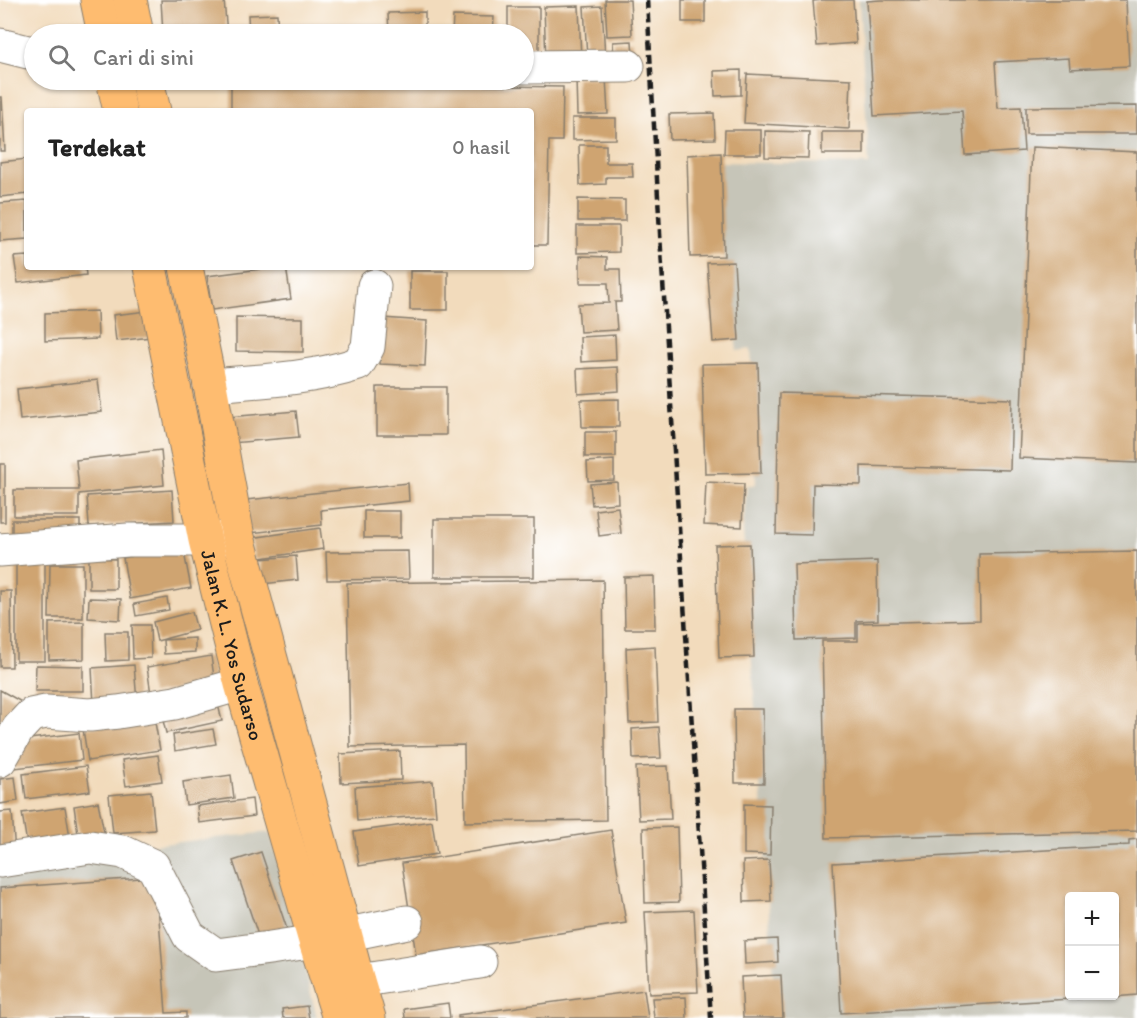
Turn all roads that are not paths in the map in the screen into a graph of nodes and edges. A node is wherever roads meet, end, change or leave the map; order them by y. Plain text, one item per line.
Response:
1 (97, 0) edge
2 (130, 0) edge
3 (102, 24) edge
4 (135, 24) edge
5 (0, 45) edge
6 (24, 51) edge
7 (628, 66) dead end
8 (534, 67) edge
9 (115, 90) edge
10 (149, 90) edge
11 (119, 108) edge
12 (153, 108) edge
13 (151, 270) edge
14 (187, 270) edge
15 (374, 286) dead end
16 (210, 385) junction
17 (238, 537) junction
18 (205, 540) junction
19 (0, 550) edge
20 (241, 684) junction
21 (0, 760) edge
22 (0, 861) edge
23 (407, 921) dead end
24 (330, 938) junction
25 (480, 962) dead end
26 (358, 981) junction
27 (339, 1018) edge
28 (369, 1018) edge

1 - 3 highway
2 - 4 highway
5 - 6 street
7 - 8 street
9 - 11 highway
10 - 12 highway
13 - 18 highway, Jalan K. L. Yos Sudarso
14 - 16 highway, Jalan K. L. Yos Sudarso
15 - 16 street
16 - 17 highway, Jalan K. L. Yos Sudarso
17 - 18 street
17 - 24 highway, Jalan K. L. Yos Sudarso
18 - 19 street
18 - 20 highway, Jalan K. L. Yos Sudarso
20 - 21 street
20 - 24 highway, Jalan K. L. Yos Sudarso
22 - 24 street
23 - 24 street
24 - 26 highway, Jalan K. L. Yos Sudarso
24 - 27 highway, Jalan K. L. Yos Sudarso
25 - 26 street
26 - 28 highway, Jalan K. L. Yos Sudarso

